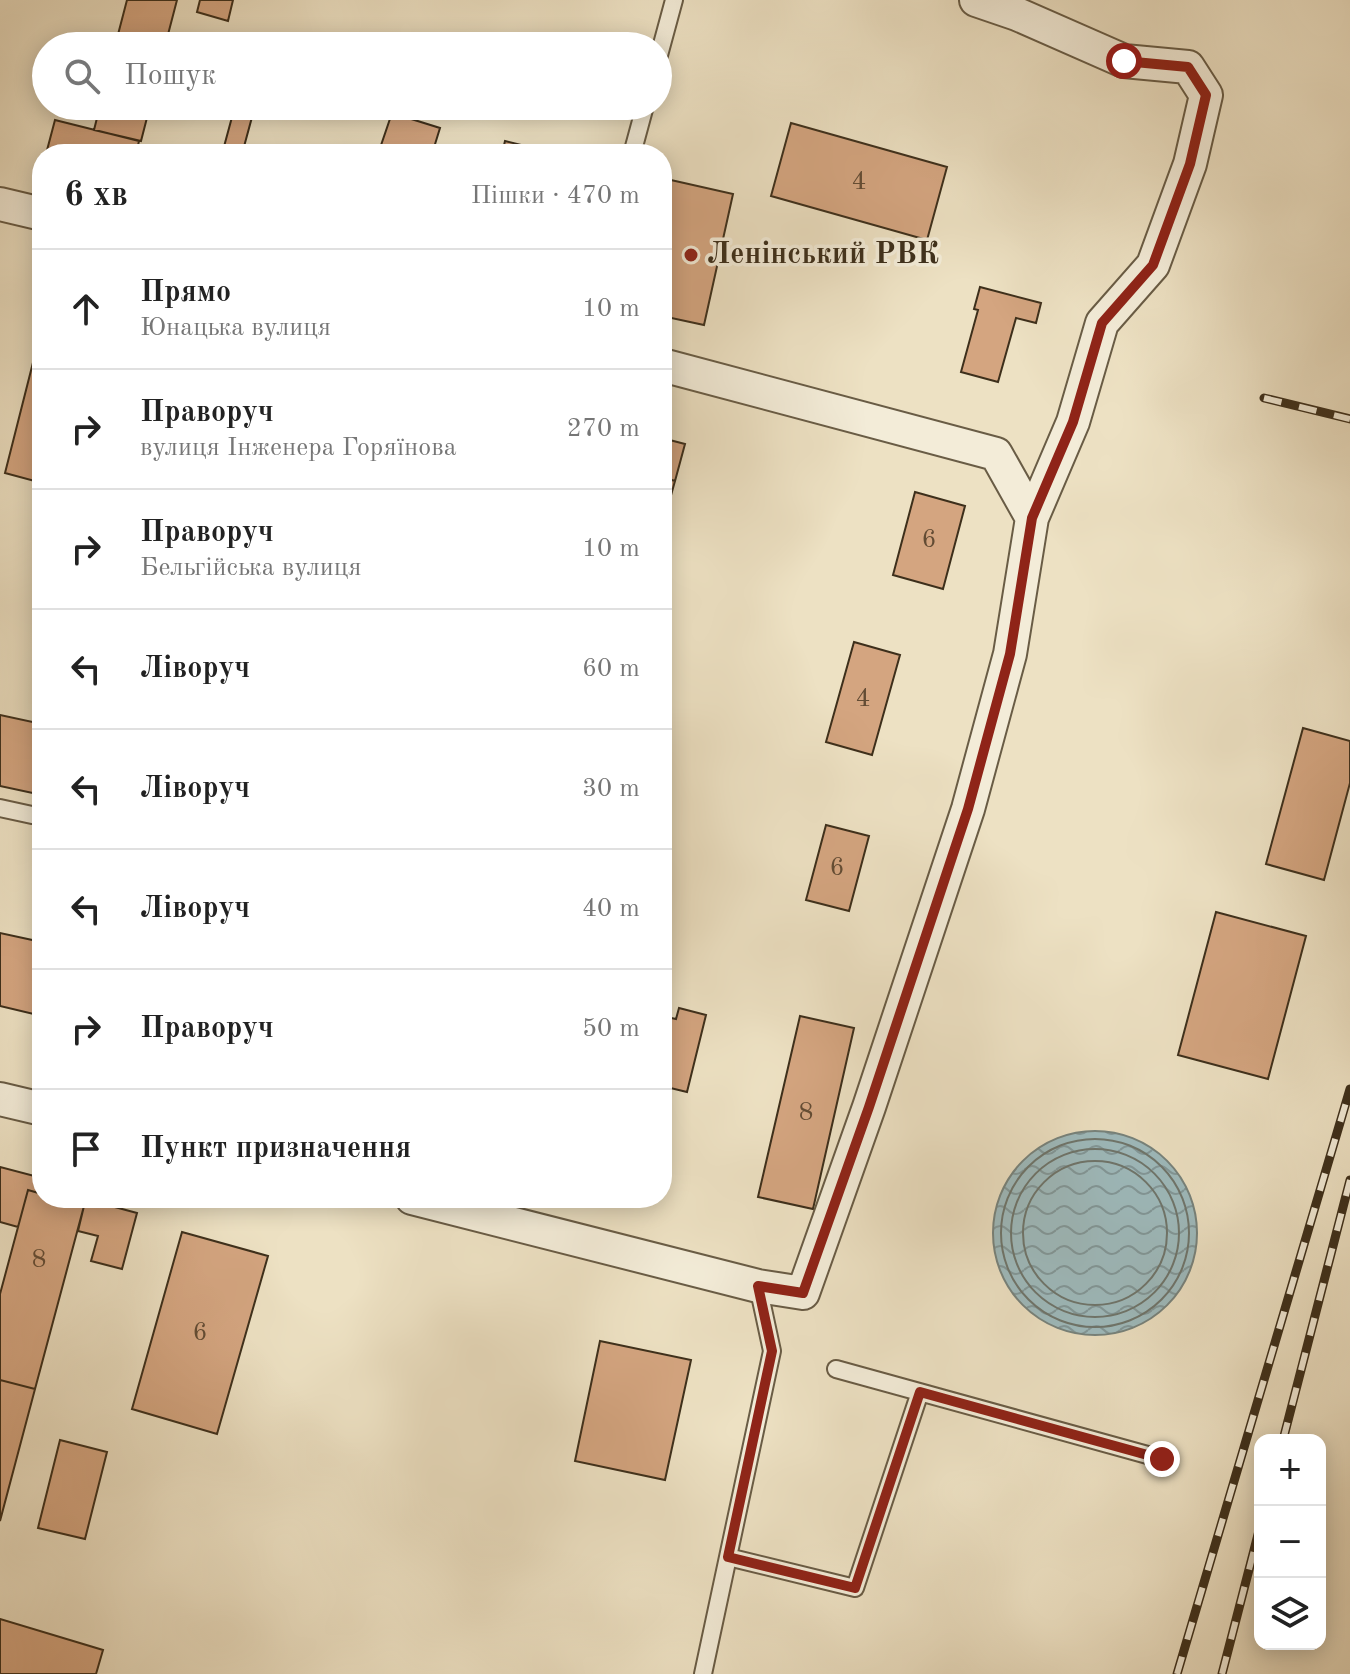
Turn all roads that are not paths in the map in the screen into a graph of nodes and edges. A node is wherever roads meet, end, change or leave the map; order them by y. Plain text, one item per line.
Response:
1 (674, 0) edge
2 (976, 0) edge
3 (665, 32) edge
4 (641, 120) edge
5 (635, 144) edge
6 (0, 204) edge
7 (32, 212) edge
8 (672, 368) edge
9 (1032, 518) junction
10 (0, 808) edge
11 (32, 815) dead end
12 (0, 1099) edge
13 (32, 1107) edge
14 (451, 1208) edge
15 (758, 1286) junction
16 (836, 1369) dead end
17 (920, 1392) junction
18 (1162, 1459) dead end
19 (728, 1557) junction
20 (703, 1674) edge

1 - 3 lane
2 - 9 street
4 - 5 lane
6 - 7 street
8 - 9 street
9 - 15 street
10 - 11 lane
12 - 13 street
14 - 15 street
15 - 19 lane
16 - 17 lane
17 - 18 lane
17 - 19 lane
19 - 20 lane

